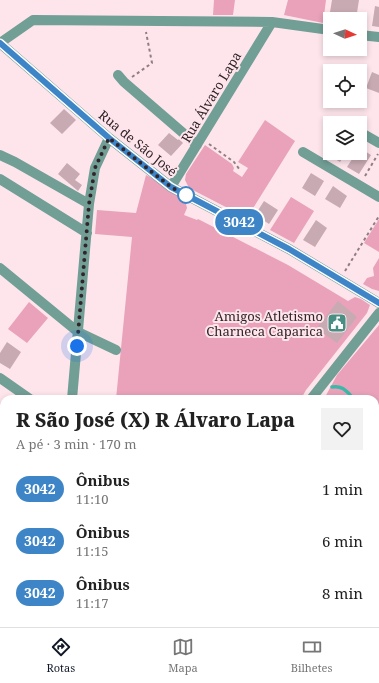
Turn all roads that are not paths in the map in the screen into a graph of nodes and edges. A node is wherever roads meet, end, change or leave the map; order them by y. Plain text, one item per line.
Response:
1 (272, 22) junction
2 (323, 29) edge
3 (367, 36) edge
4 (379, 37) edge
5 (0, 43) edge
6 (121, 79) road end
7 (367, 136) edge
8 (109, 138) junction
9 (199, 142) junction
10 (379, 143) edge
11 (303, 152) dead end
12 (0, 155) edge
13 (0, 179) edge
14 (171, 187) junction
15 (379, 198) edge
16 (89, 204) junction
17 (86, 233) junction
18 (0, 268) edge
19 (379, 303) edge
20 (379, 313) edge
21 (78, 332) junction
22 (116, 350) dead end
23 (0, 378) edge
24 (24, 395) edge
25 (72, 395) edge
26 (314, 395) edge

1 - 2 street
1 - 5 street
1 - 9 street, Rua Álvaro Lapa
3 - 4 street
5 - 8 street, Rua de São José
6 - 9 street
7 - 10 street
8 - 14 street, Rua de São José
8 - 16 street
9 - 14 street, Rua Álvaro Lapa
11 - 15 street
12 - 16 street
13 - 17 street
14 - 19 street, Rua de São José
16 - 17 street
17 - 21 street
18 - 21 street
20 - 26 street
21 - 22 street
21 - 25 street
23 - 24 street

